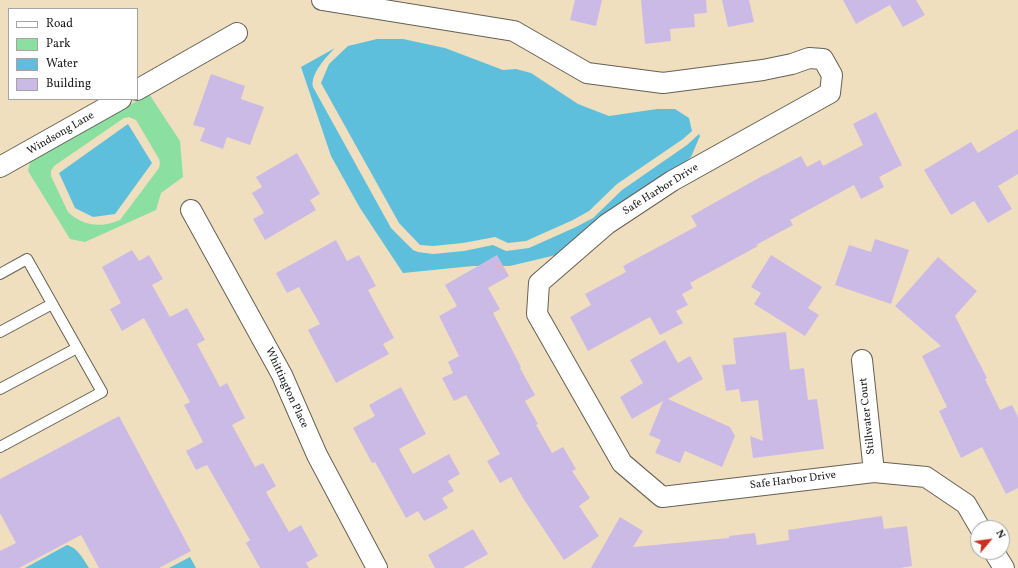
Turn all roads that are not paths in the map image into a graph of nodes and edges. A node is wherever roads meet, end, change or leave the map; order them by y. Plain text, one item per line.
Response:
1 (322, 0) edge
2 (237, 33) dead end
3 (138, 89) edge
4 (120, 100) edge
5 (0, 167) edge
6 (191, 210) dead end
7 (0, 274) edge
8 (52, 304) junction
9 (0, 332) edge
10 (77, 348) junction
11 (862, 360) dead end
12 (0, 389) edge
13 (0, 447) edge
14 (874, 472) junction
15 (975, 520) edge
16 (377, 568) edge

1 - 14 street, Safe Harbor Drive
2 - 3 street
4 - 5 street, Windsong Lane
6 - 16 street, Whittington Place
7 - 8 lane
8 - 9 lane
8 - 10 lane
10 - 12 lane
10 - 13 lane
11 - 14 street, Stillwater Court
14 - 15 street, Safe Harbor Drive

